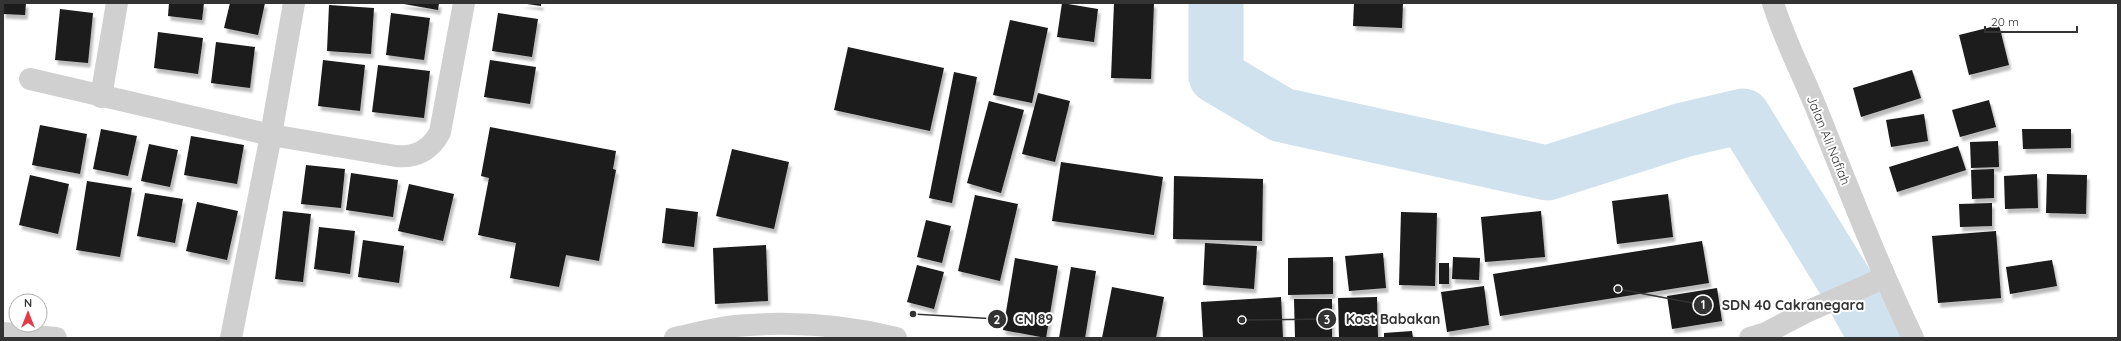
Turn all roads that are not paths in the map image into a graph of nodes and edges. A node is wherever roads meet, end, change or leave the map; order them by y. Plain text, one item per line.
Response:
1 (117, 3) edge
2 (294, 3) edge
3 (464, 3) edge
4 (1773, 3) edge
5 (30, 79) dead end
6 (101, 97) junction
7 (271, 135) junction
8 (1884, 278) junction
9 (3, 333) edge
10 (56, 338) edge
11 (231, 338) edge
12 (675, 338) edge
13 (896, 338) edge
14 (1750, 338) edge
15 (1913, 338) edge

1 - 6 street
2 - 7 street
3 - 7 street
4 - 8 street, Jalan Ali Nafiah
5 - 6 street
6 - 7 street
7 - 11 street
8 - 14 street
8 - 15 street, Jalan Ali Nafiah
9 - 10 street
12 - 13 street

